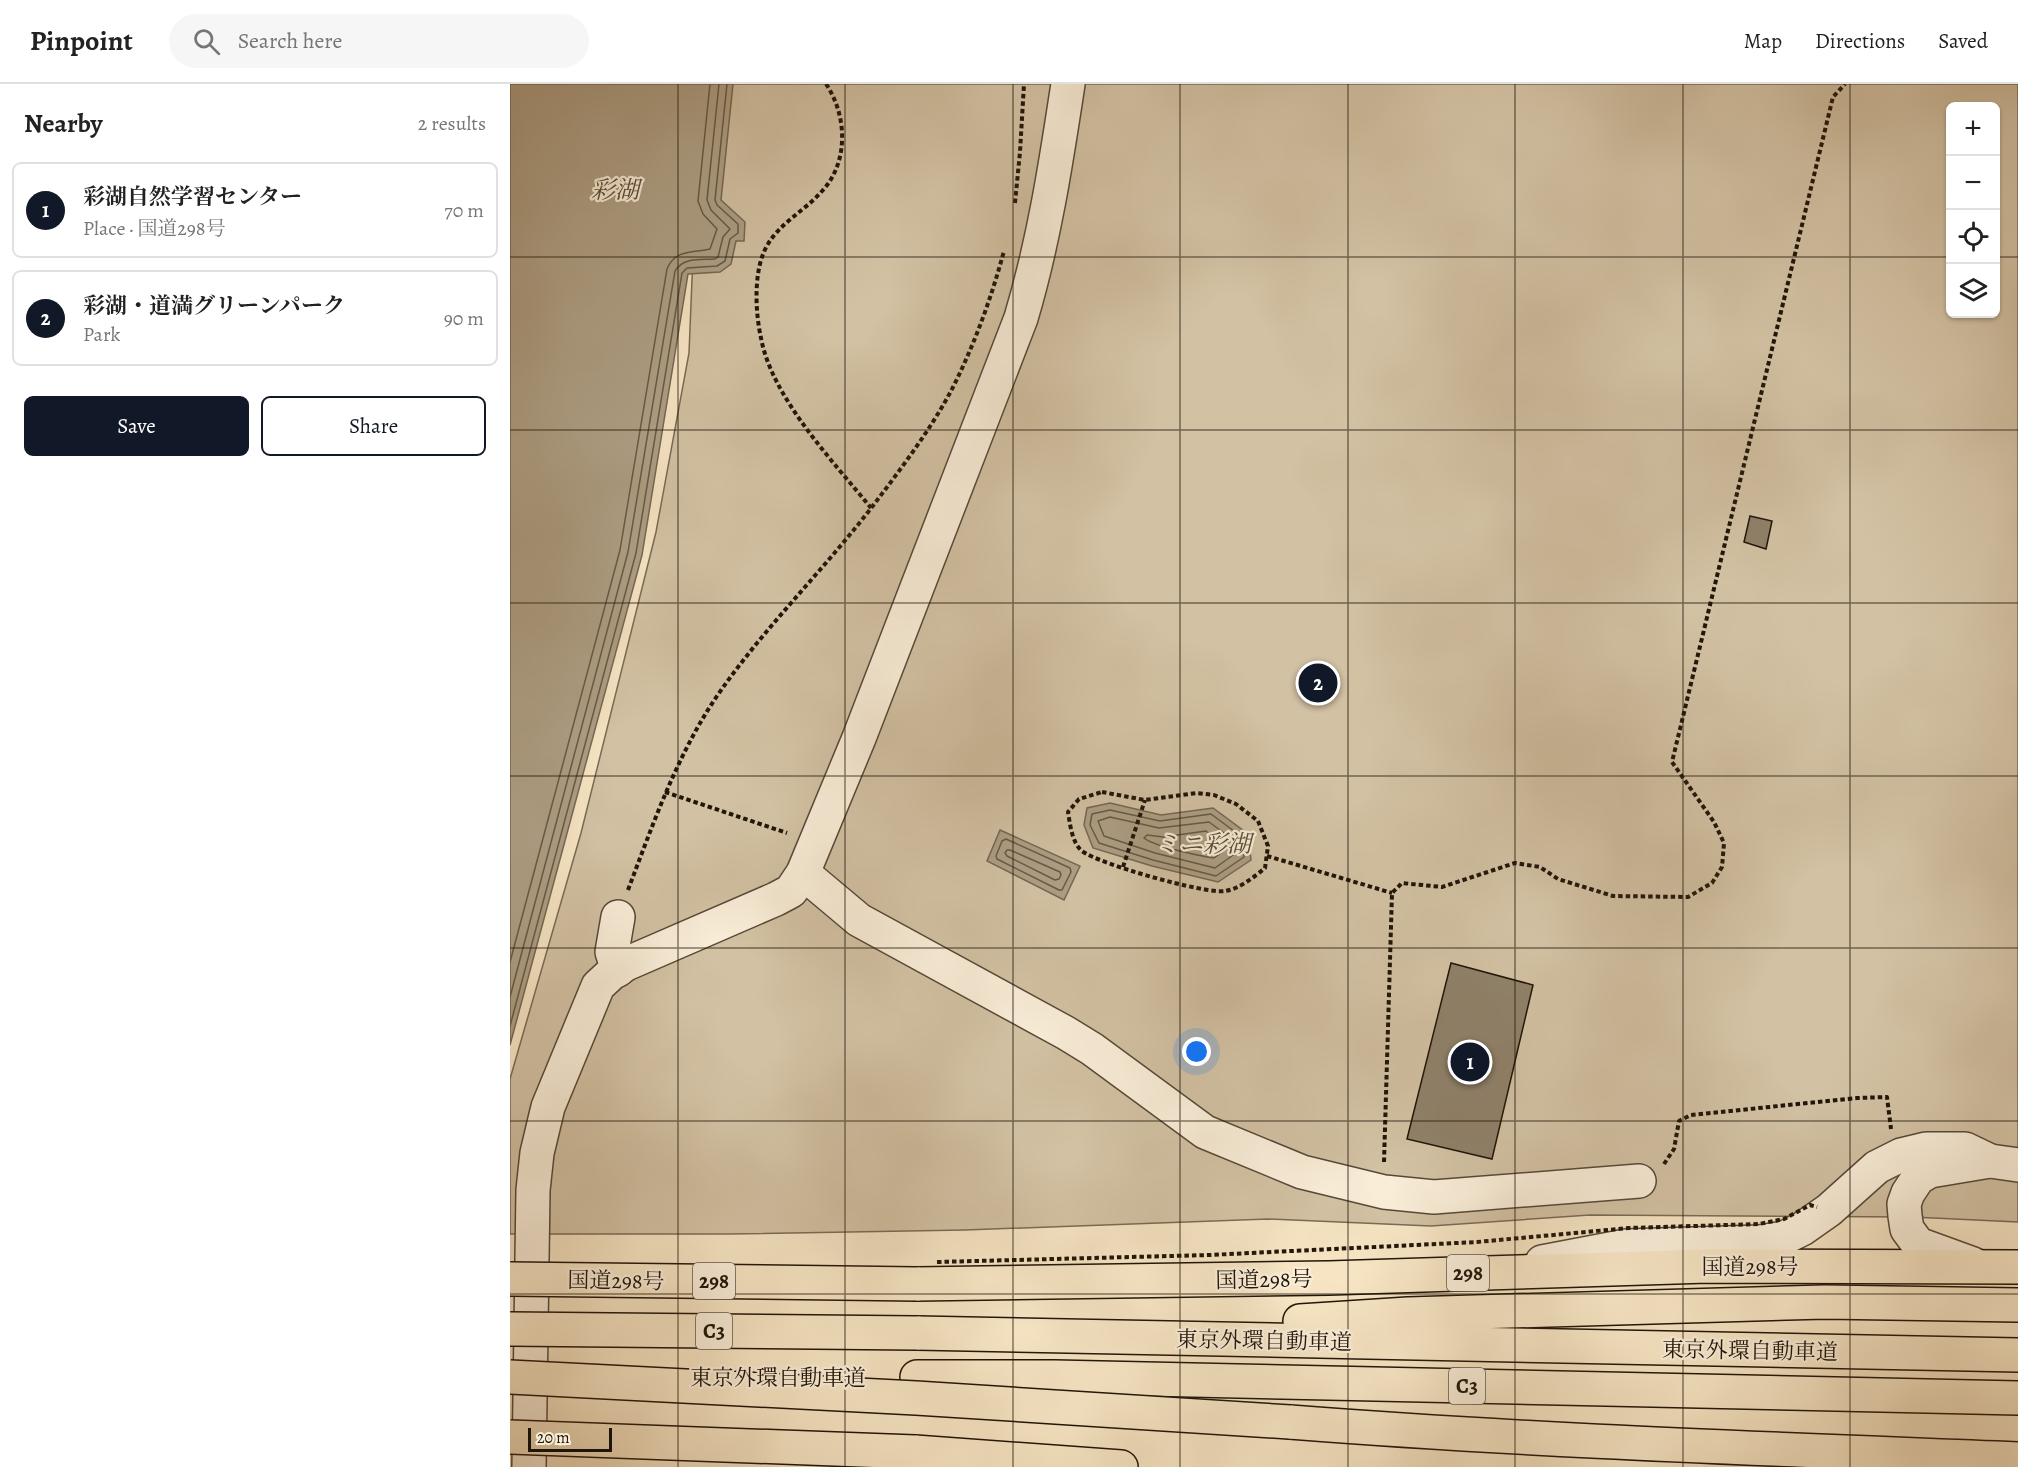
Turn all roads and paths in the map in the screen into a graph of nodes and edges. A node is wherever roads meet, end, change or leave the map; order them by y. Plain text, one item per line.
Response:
1 (826, 84) edge
2 (1024, 84) edge
3 (1068, 84) edge
4 (1845, 84) edge
5 (1013, 211) dead end
6 (1007, 243) dead end
7 (871, 508) junction
8 (1145, 800) junction
9 (1267, 856) junction
10 (1123, 867) junction
11 (804, 873) junction
12 (1392, 893) junction
13 (618, 917) joint
14 (618, 970) junction
15 (1891, 1130) dead end
16 (2004, 1163) edge
17 (1639, 1181) joint
18 (1384, 1192) junction
19 (1817, 1207) dead end
20 (1982, 1267) junction
21 (2018, 1267) edge
22 (925, 1273) junction
23 (1481, 1273) junction
24 (510, 1279) edge
25 (2018, 1305) edge
26 (510, 1329) edge
27 (1056, 1335) junction
28 (2018, 1355) edge
29 (517, 1386) edge
30 (2018, 1398) edge
31 (510, 1438) edge
32 (2018, 1459) edge
33 (1006, 1462) edge
34 (529, 1467) edge
35 (1122, 1467) edge

1 - 7 path
2 - 5 path
3 - 11 lane
4 - 12 path
6 - 7 path
7 - 13 path
8 - 9 path
8 - 10 path
8 - 10 path
9 - 10 path
9 - 12 path
11 - 14 lane
11 - 18 lane
12 - 18 path
13 - 14 lane
14 - 29 lane
15 - 17 path
16 - 20 lane
16 - 23 lane
17 - 18 lane
19 - 22 path, bridge
20 - 21 highway, 国道298号 / 298
20 - 23 highway, 国道298号 / 298
22 - 23 highway, 国道298号 / 298
22 - 24 highway, 国道298号 / 298, bridge
25 - 27 highway
26 - 27 highway, 東京外環自動車道 / C3, bridge
27 - 28 highway, 東京外環自動車道 / C3
29 - 30 highway, 東京外環自動車道 / C3, bridge
29 - 31 lane
29 - 32 highway, bridge
29 - 34 lane
31 - 33 highway, bridge
33 - 35 highway

